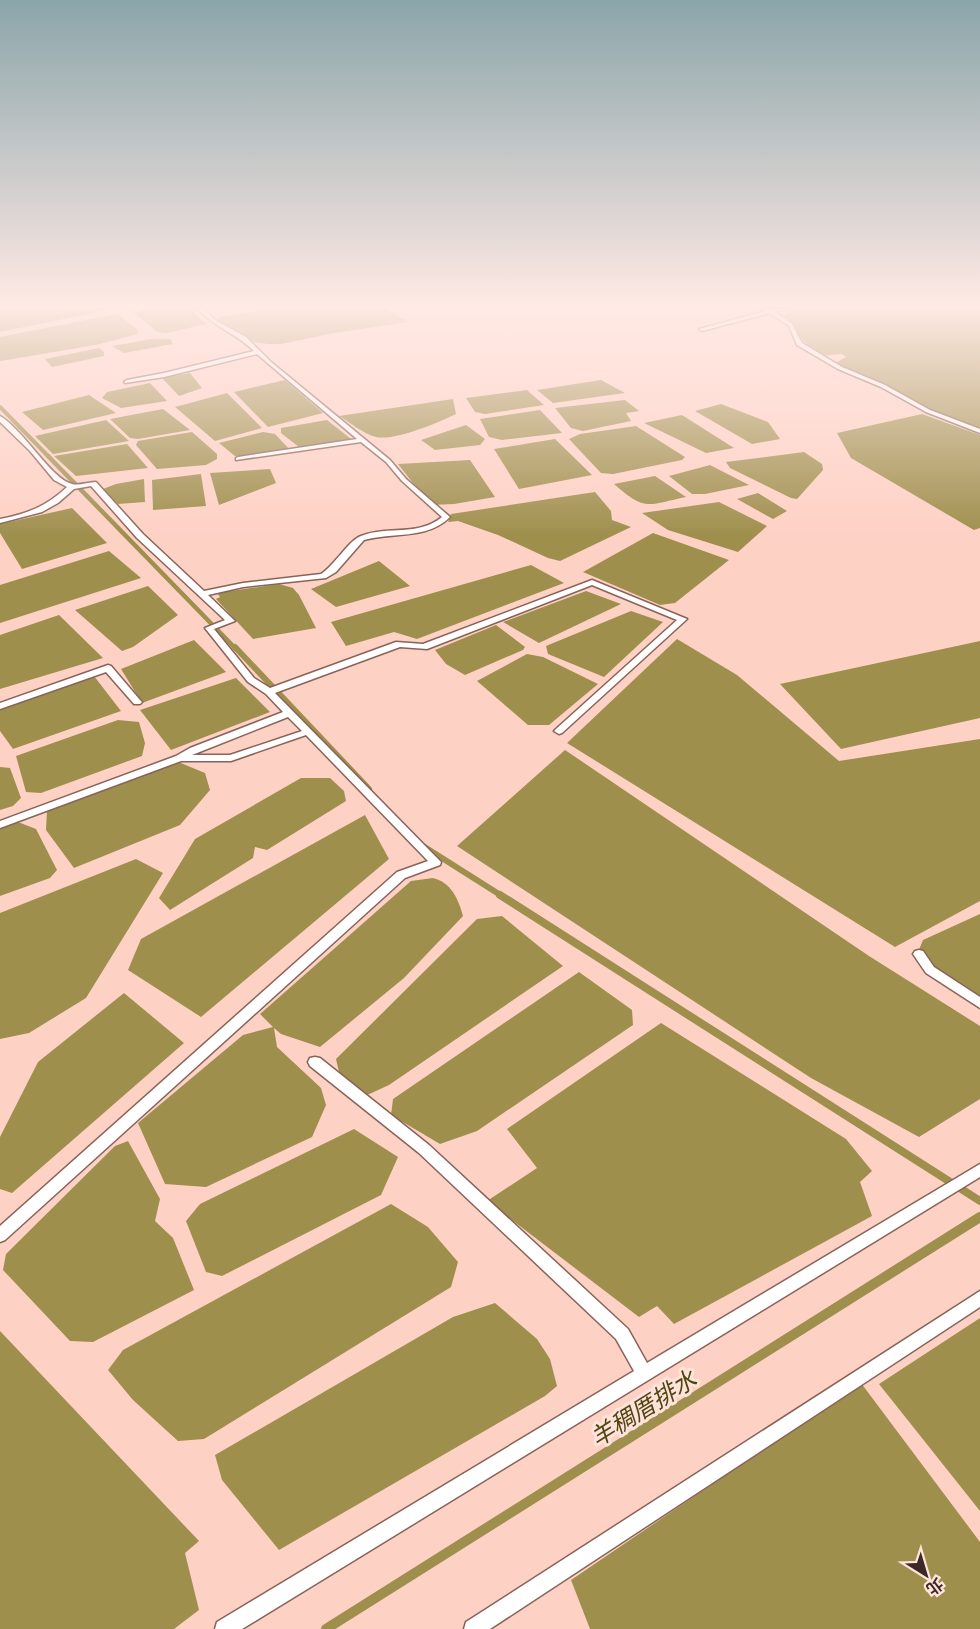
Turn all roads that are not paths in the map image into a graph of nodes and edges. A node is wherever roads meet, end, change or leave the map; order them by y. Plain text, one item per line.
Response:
1 (296, 384) edge
2 (878, 384) edge
3 (0, 418) edge
4 (980, 431) edge
5 (362, 440) junction
6 (238, 459) dead end
7 (72, 487) junction
8 (0, 521) edge
9 (202, 594) junction
10 (269, 692) junction
11 (136, 702) dead end
12 (0, 705) edge
13 (289, 713) junction
14 (559, 731) dead end
15 (307, 732) junction
16 (180, 758) junction
17 (0, 825) edge
18 (919, 954) dead end
19 (980, 1003) edge
20 (315, 1062) dead end
21 (980, 1170) edge
22 (0, 1235) edge
23 (980, 1299) edge
24 (644, 1374) junction
25 (224, 1629) edge
26 (473, 1629) edge

1 - 5 lane
2 - 4 lane
3 - 7 lane
5 - 6 lane
5 - 9 lane
7 - 8 lane
7 - 9 lane
9 - 10 lane
10 - 13 lane
10 - 14 lane
11 - 12 lane
13 - 15 lane
13 - 16 lane
15 - 16 lane
15 - 22 lane
16 - 17 lane
18 - 19 lane
20 - 24 lane
21 - 24 lane
23 - 26 lane
24 - 25 lane

